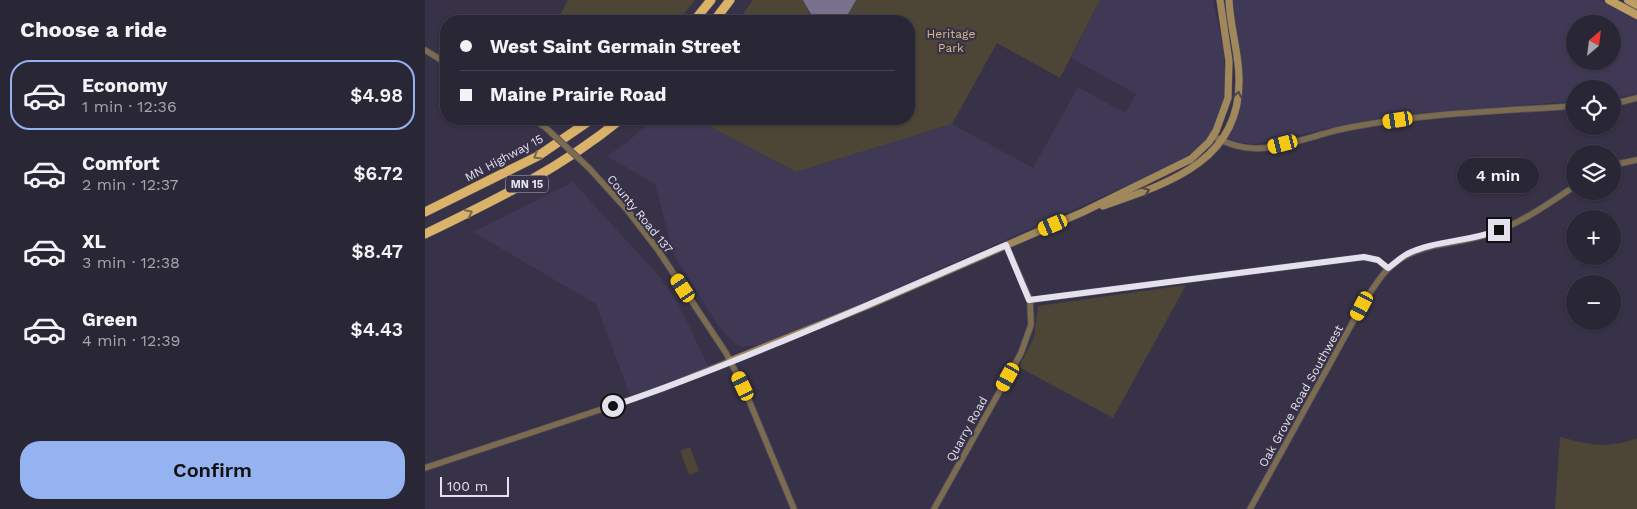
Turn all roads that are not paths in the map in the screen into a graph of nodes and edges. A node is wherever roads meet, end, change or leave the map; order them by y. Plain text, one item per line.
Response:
1 (711, 0) edge
2 (730, 0) edge
3 (1219, 0) edge
4 (1229, 0) edge
5 (1609, 0) edge
6 (1628, 0) edge
7 (1637, 5) edge
8 (699, 15) edge
9 (719, 15) edge
10 (1637, 15) edge
11 (425, 50) edge
12 (440, 59) edge
13 (1637, 98) edge
14 (1621, 102) edge
15 (1566, 106) edge
16 (542, 125) edge
17 (583, 125) edge
18 (613, 125) edge
19 (1213, 136) junction
20 (1221, 140) junction
21 (1637, 160) edge
22 (1621, 164) edge
23 (1566, 192) edge
24 (425, 212) edge
25 (1083, 212) junction
26 (425, 234) edge
27 (1006, 245) junction
28 (1388, 268) junction
29 (1029, 300) junction
30 (730, 361) junction
31 (425, 468) edge
32 (794, 509) edge
33 (934, 509) edge
34 (1250, 509) edge

1 - 8 highway
2 - 9 highway
3 - 19 main road
20 -> 4 main road
5 - 10 main road
6 - 7 main road
11 - 12 street
13 - 14 street
15 - 20 street
16 - 30 street, County Road 137, bridge
17 -> 24 highway, MN Highway 15 / MN 15
26 -> 18 highway, MN 15
19 - 20 street
19 - 25 main road
25 -> 20 main road
21 - 22 street
23 - 28 street, Oak Grove Road Southwest
25 - 27 main road
27 - 29 street, Quarry Road
27 - 30 main road
28 - 29 street
28 - 34 street, Oak Grove Road Southwest
29 - 33 street, Quarry Road
30 - 31 street
30 - 32 street, County Road 137

